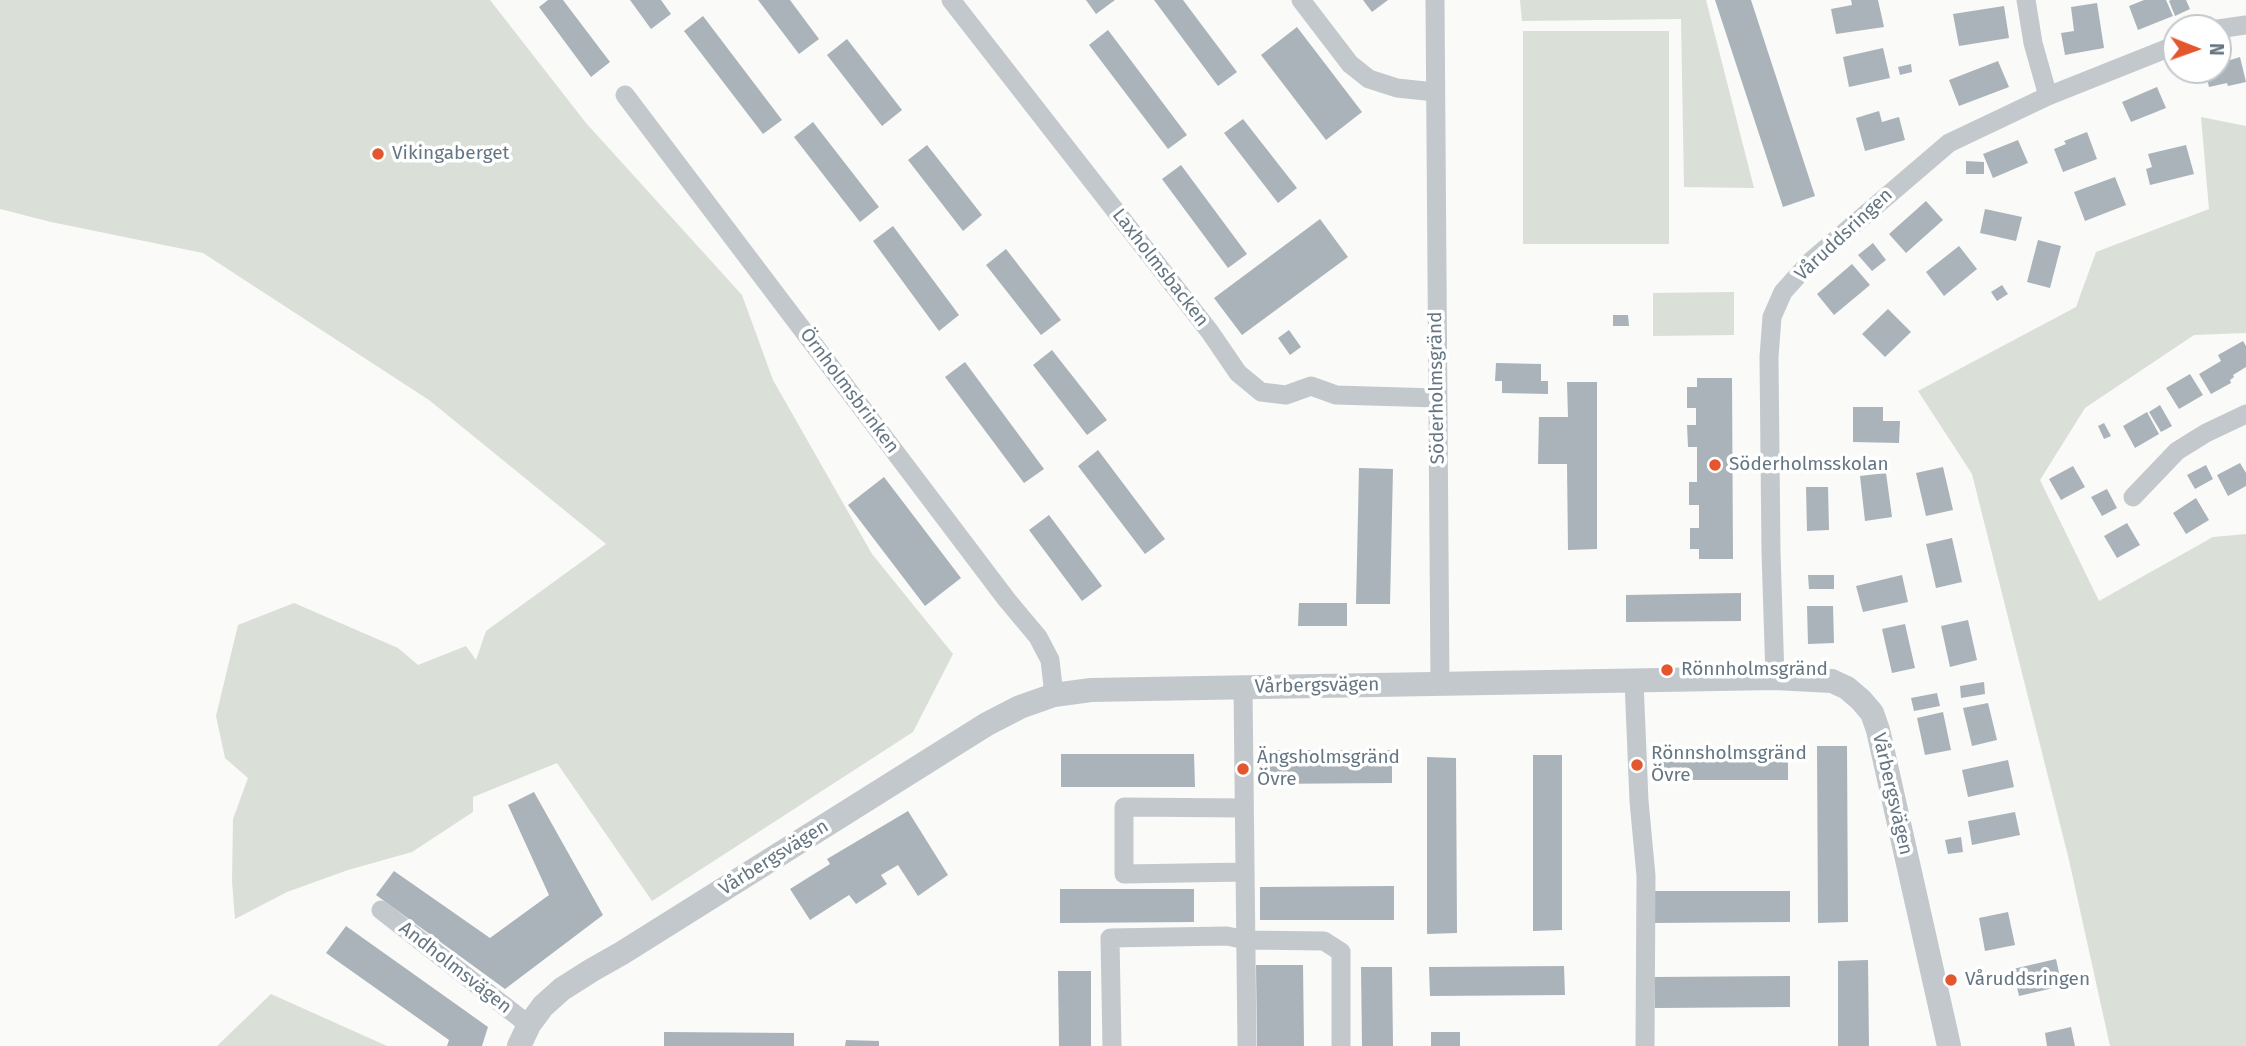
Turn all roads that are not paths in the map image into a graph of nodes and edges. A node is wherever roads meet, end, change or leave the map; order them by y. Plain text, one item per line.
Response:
1 (951, 0) edge
2 (1301, 0) edge
3 (1435, 0) edge
4 (2026, 0) edge
5 (2162, 51) edge
6 (1435, 92) junction
7 (625, 95) dead end
8 (2048, 96) junction
9 (1437, 398) junction
10 (2246, 414) edge
11 (2133, 497) dead end
12 (1775, 678) junction
13 (1634, 681) junction
14 (1440, 684) junction
15 (1243, 687) junction
16 (1054, 695) junction
17 (1243, 808) junction
18 (1245, 872) junction
19 (381, 910) dead end
20 (1246, 940) junction
21 (524, 1036) edge
22 (1112, 1046) edge
23 (1247, 1046) edge
24 (1341, 1046) edge
25 (1645, 1046) edge
26 (1949, 1046) edge

1 - 9 street, Laxholmsbacken
2 - 6 street
3 - 6 street, Söderholmsgränd
4 - 8 street
5 - 8 street, Våruddsringen
6 - 9 street, Söderholmsgränd
7 - 16 street, Örnholmsbrinken
8 - 12 street, Våruddsringen
9 - 14 street, Söderholmsgränd
10 - 11 street
12 - 13 street, Vårbergsvägen
12 - 26 street, Vårbergsvägen
13 - 14 street, Vårbergsvägen
13 - 25 street
14 - 15 street, Vårbergsvägen
15 - 16 street, Vårbergsvägen
15 - 17 street
16 - 21 street, Vårbergsvägen
17 - 18 street
17 - 18 street
18 - 20 street
19 - 21 street, Andholmsvägen
20 - 22 street
20 - 23 street
20 - 24 street

